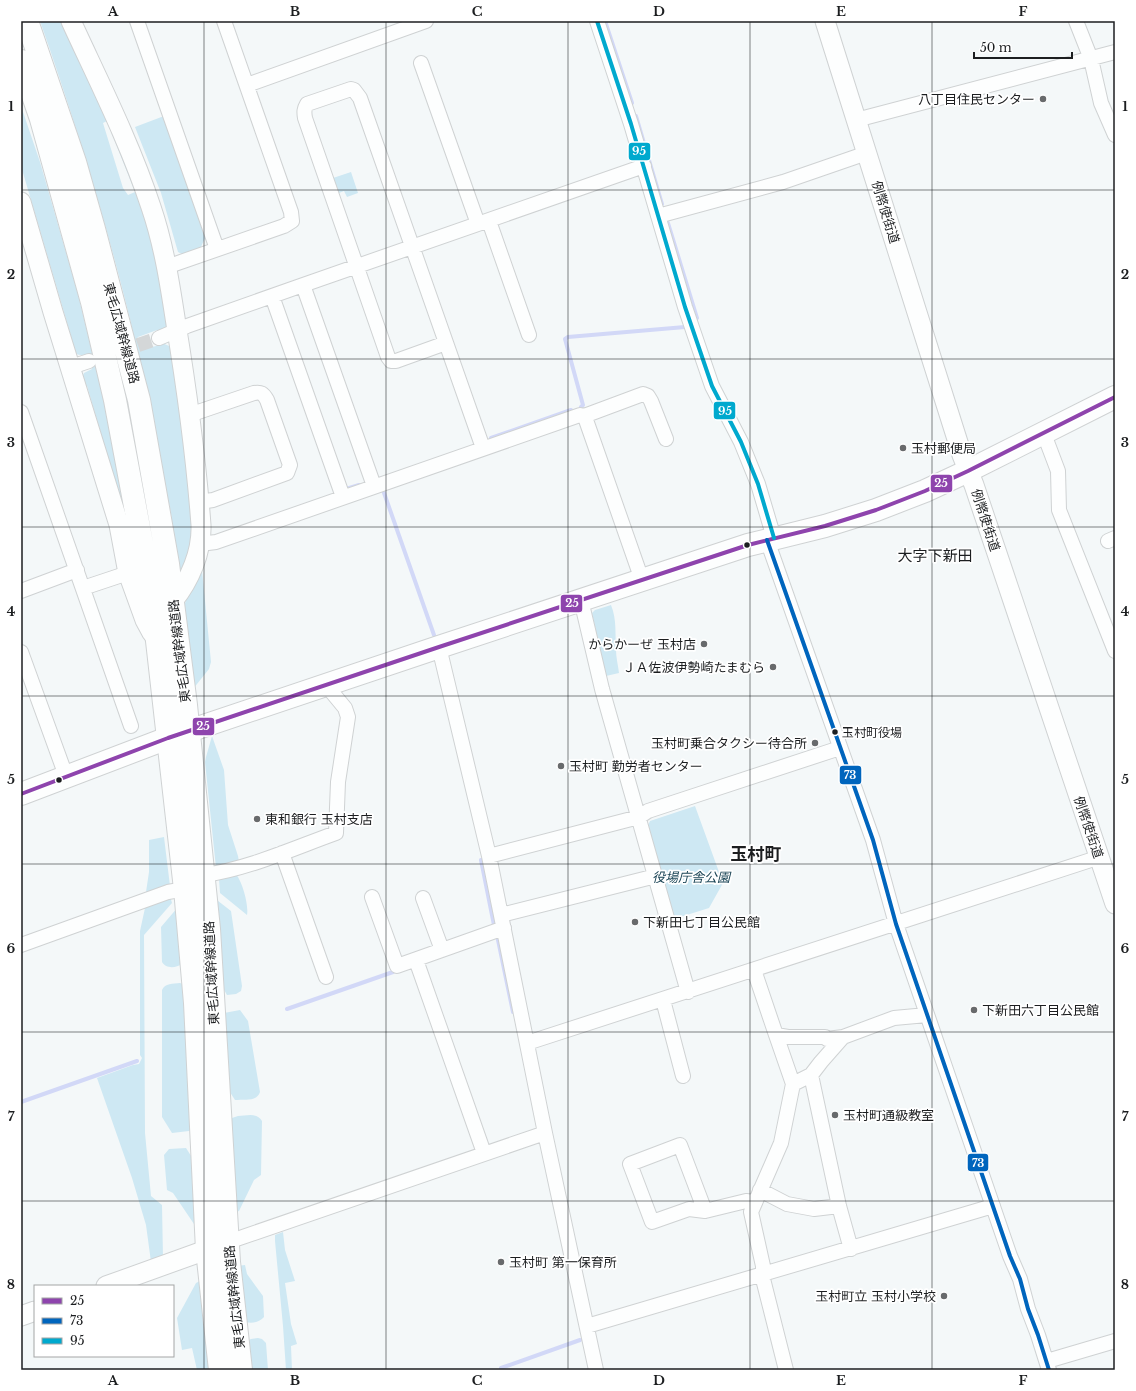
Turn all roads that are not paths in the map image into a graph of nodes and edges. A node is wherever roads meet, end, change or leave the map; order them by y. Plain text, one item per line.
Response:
1 (27, 21) edge
2 (71, 21) edge
3 (137, 21) edge
4 (426, 21) edge
5 (597, 21) edge
6 (825, 21) edge
7 (1076, 21) edge
8 (228, 22) edge
9 (1115, 52) edge
10 (1091, 59) junction
11 (21, 61) edge
12 (421, 62) dead end
13 (247, 85) junction
14 (856, 120) junction
15 (1115, 135) edge
16 (867, 153) junction
17 (644, 166) junction
18 (21, 202) edge
19 (658, 216) junction
20 (484, 222) junction
21 (412, 247) junction
22 (217, 249) junction
23 (167, 266) junction
24 (356, 267) junction
25 (303, 285) junction
26 (272, 296) junction
27 (178, 331) junction
28 (529, 335) dead end
29 (159, 338) tunnel mouth
30 (446, 344) junction
31 (89, 361) dead end
32 (71, 367) junction
33 (1115, 397) edge
34 (21, 412) edge
35 (190, 413) junction
36 (584, 416) junction
37 (1044, 434) junction
38 (666, 439) dead end
39 (483, 448) junction
40 (968, 471) junction
41 (374, 486) junction
42 (343, 497) junction
43 (199, 502) junction
44 (770, 539) junction
45 (200, 542) junction
46 (77, 570) junction
47 (128, 573) junction
48 (642, 580) junction
49 (83, 588) junction
50 (21, 591) edge
51 (581, 600) junction
52 (173, 601) junction
53 (157, 640) junction
54 (1114, 645) edge
55 (439, 647) junction
56 (21, 652) edge
57 (326, 685) junction
58 (131, 726) dead end
59 (188, 731) junction
60 (168, 738) junction
61 (840, 748) junction
62 (66, 776) junction
63 (21, 794) edge
64 (639, 817) junction
65 (282, 853) junction
66 (489, 856) junction
67 (1100, 858) junction
68 (204, 875) junction
69 (656, 876) junction
70 (185, 889) junction
71 (372, 897) dead end
72 (423, 898) dead end
73 (1115, 904) edge
74 (502, 922) junction
75 (896, 924) junction
76 (21, 945) edge
77 (442, 950) junction
78 (416, 960) junction
79 (754, 970) junction
80 (326, 977) dead end
81 (688, 992) junction
82 (663, 1000) junction
83 (927, 1015) junction
84 (776, 1035) junction
85 (843, 1037) junction
86 (527, 1043) junction
87 (811, 1075) junction
88 (683, 1076) dead end
89 (793, 1084) junction
90 (545, 1133) junction
91 (484, 1153) junction
92 (757, 1196) junction
93 (839, 1206) junction
94 (993, 1206) junction
95 (705, 1211) junction
96 (228, 1242) junction
97 (851, 1249) junction
98 (207, 1250) junction
99 (763, 1273) junction
100 (109, 1285) edge
101 (34, 1311) edge
102 (21, 1316) edge
103 (586, 1326) junction
104 (1115, 1341) edge
105 (1048, 1366) edge
106 (220, 1370) edge
107 (241, 1370) edge
108 (596, 1370) edge
109 (786, 1370) edge

1 - 52 main road, 東毛広域幹線道路
2 - 23 street
3 - 22 street
4 - 13 street
5 - 17 street
6 - 14 street, 例幣使街道
7 - 10 street
8 - 13 street
9 - 10 street
10 - 14 street
10 - 15 street
11 - 53 main road, 東毛広域幹線道路
12 - 20 street
13 - 22 street
14 - 16 street, 例幣使街道
16 - 19 street
16 - 40 street, 例幣使街道
17 - 19 street
17 - 20 street
18 - 32 street
19 - 44 street
20 - 21 street
20 - 28 street
21 - 24 street
21 - 24 street
21 - 30 street
22 - 23 street
23 - 27 street
24 - 25 street
24 - 30 street
25 - 26 street
25 - 41 street
26 - 27 street
26 - 42 street
27 - 29 street
27 - 35 street
30 - 39 street
31 - 32 street
32 - 47 street
33 - 37 main road
34 - 46 street
35 - 43 street
35 - 43 street
36 - 38 street
36 - 39 street
36 - 48 street
37 - 40 main road
37 - 54 street
39 - 41 street
40 - 44 main road
40 - 67 street, 例幣使街道
41 - 42 street
42 - 45 street
43 - 45 street
44 - 48 main road
44 - 61 street
45 - 52 street
46 - 49 street
46 - 50 street
47 - 49 street
47 - 53 street
48 - 51 main road
49 - 58 street
51 - 55 main road
51 - 64 street
52 - 59 main road, 東毛広域幹線道路
53 - 60 main road, 東毛広域幹線道路
55 - 57 main road
55 - 66 street
56 - 62 street
57 - 59 main road
57 - 65 street
59 - 60 main road
59 - 68 main road, 東毛広域幹線道路
60 - 62 main road
60 - 70 main road, 東毛広域幹線道路
61 - 64 street
61 - 75 street
62 - 63 main road
64 - 66 street
64 - 69 street
65 - 68 street
65 - 80 street
66 - 74 street
67 - 73 street, 例幣使街道
67 - 75 street
68 - 96 main road, 東毛広域幹線道路
69 - 74 street
69 - 81 street
70 - 76 street
70 - 98 main road, 東毛広域幹線道路
71 - 78 street
72 - 77 street
74 - 77 street
74 - 86 street
75 - 79 street
75 - 83 street
77 - 78 street
78 - 91 street
79 - 81 street
79 - 84 street
81 - 82 street
82 - 86 street
82 - 88 street
83 - 85 street
83 - 94 street
84 - 85 street
84 - 89 street
85 - 87 street
86 - 90 street
87 - 89 street
87 - 93 street
89 - 92 street
90 - 91 street
90 - 103 street
91 - 96 street
92 - 93 street
92 - 95 street
92 - 99 street
93 - 97 street
94 - 97 street
94 - 105 street
95 - 95 street
96 - 98 street
96 - 107 main road, 東毛広域幹線道路
97 - 99 street
98 - 100 street
98 - 106 main road, 東毛広域幹線道路
99 - 103 street
99 - 109 street
101 - 102 street
103 - 108 street
104 - 105 street

